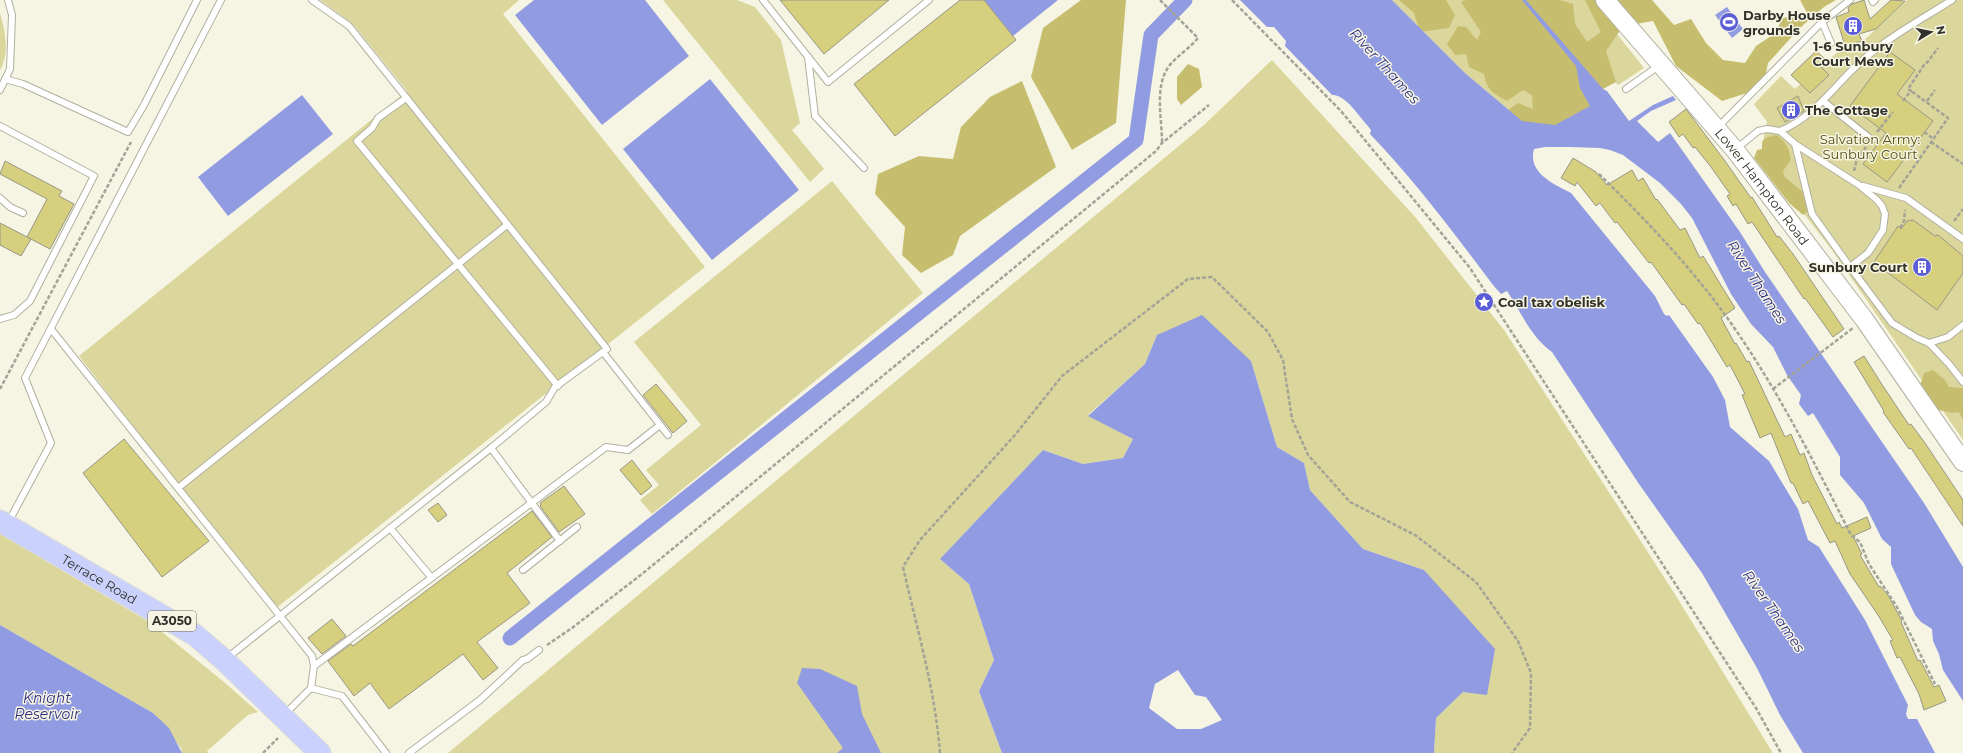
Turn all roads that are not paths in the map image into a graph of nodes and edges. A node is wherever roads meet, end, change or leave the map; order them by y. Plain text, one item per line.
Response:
1 (8, 0) edge
2 (197, 0) edge
3 (221, 0) edge
4 (312, 0) edge
5 (763, 0) edge
6 (929, 0) edge
7 (1605, 0) edge
8 (1850, 0) edge
9 (1872, 0) edge
10 (1875, 0) edge
11 (1952, 0) edge
12 (1822, 22) junction
13 (1831, 43) dead end
14 (808, 57) junction
15 (1661, 64) junction
16 (5, 79) junction
17 (1626, 89) dead end
18 (0, 90) edge
19 (406, 98) junction
20 (1823, 101) junction
21 (0, 126) edge
22 (1717, 128) junction
23 (1780, 131) junction
24 (1872, 140) dead end
25 (1795, 144) junction
26 (1735, 150) junction
27 (864, 168) dead end
28 (1859, 185) junction
29 (0, 198) edge
30 (23, 213) dead end
31 (507, 224) junction
32 (1963, 239) edge
33 (458, 264) junction
34 (1850, 267) junction
35 (0, 319) edge
36 (1963, 325) edge
37 (51, 329) junction
38 (1929, 343) junction
39 (603, 352) junction
40 (1963, 382) edge
41 (558, 386) junction
42 (660, 425) junction
43 (668, 435) dead end
44 (491, 448) junction
45 (1963, 462) edge
46 (178, 488) junction
47 (531, 501) junction
48 (4, 523) edge
49 (577, 527) dead end
50 (390, 528) junction
51 (560, 541) junction
52 (523, 570) dead end
53 (431, 577) junction
54 (280, 616) junction
55 (539, 650) road end
56 (224, 660) junction
57 (314, 666) junction
58 (312, 688) junction
59 (283, 717) junction
60 (320, 753) edge
61 (386, 753) edge
62 (409, 753) edge

1 - 16 lane
2 - 16 lane
3 - 37 lane
4 - 19 lane
5 - 14 lane
6 - 14 lane
7 - 15 street, Lower Hampton Road
8 - 12 lane
9 - 10 lane
11 - 20 lane
12 - 13 lane
12 - 22 lane
14 - 27 lane
15 - 17 lane
15 - 22 street, Lower Hampton Road
16 - 18 lane
19 - 31 lane
19 - 33 lane
20 - 23 lane
20 - 24 lane
21 - 35 lane
22 - 26 street, Lower Hampton Road
23 - 25 lane
23 - 26 lane
25 - 28 lane
25 - 34 lane
26 - 45 street, Lower Hampton Road
28 - 32 lane
28 - 34 lane
29 - 30 lane
31 - 33 lane
31 - 39 lane
33 - 41 lane
33 - 46 lane
34 - 38 lane
36 - 38 lane
37 - 46 lane
37 - 48 lane
38 - 40 lane
39 - 41 lane
39 - 42 lane
41 - 44 lane
42 - 43 lane
42 - 47 lane
44 - 47 lane
44 - 50 lane
46 - 54 lane
47 - 51 lane
47 - 53 lane
48 - 56 main road, Terrace Road / A3050
49 - 51 lane
50 - 53 lane
50 - 54 lane
51 - 52 lane
53 - 57 lane
54 - 56 lane
54 - 57 lane
55 - 62 lane
56 - 59 main road, Terrace Road / A3050
57 - 58 lane
58 - 59 lane
58 - 61 lane
59 - 60 main road, Terrace Road / A3050

